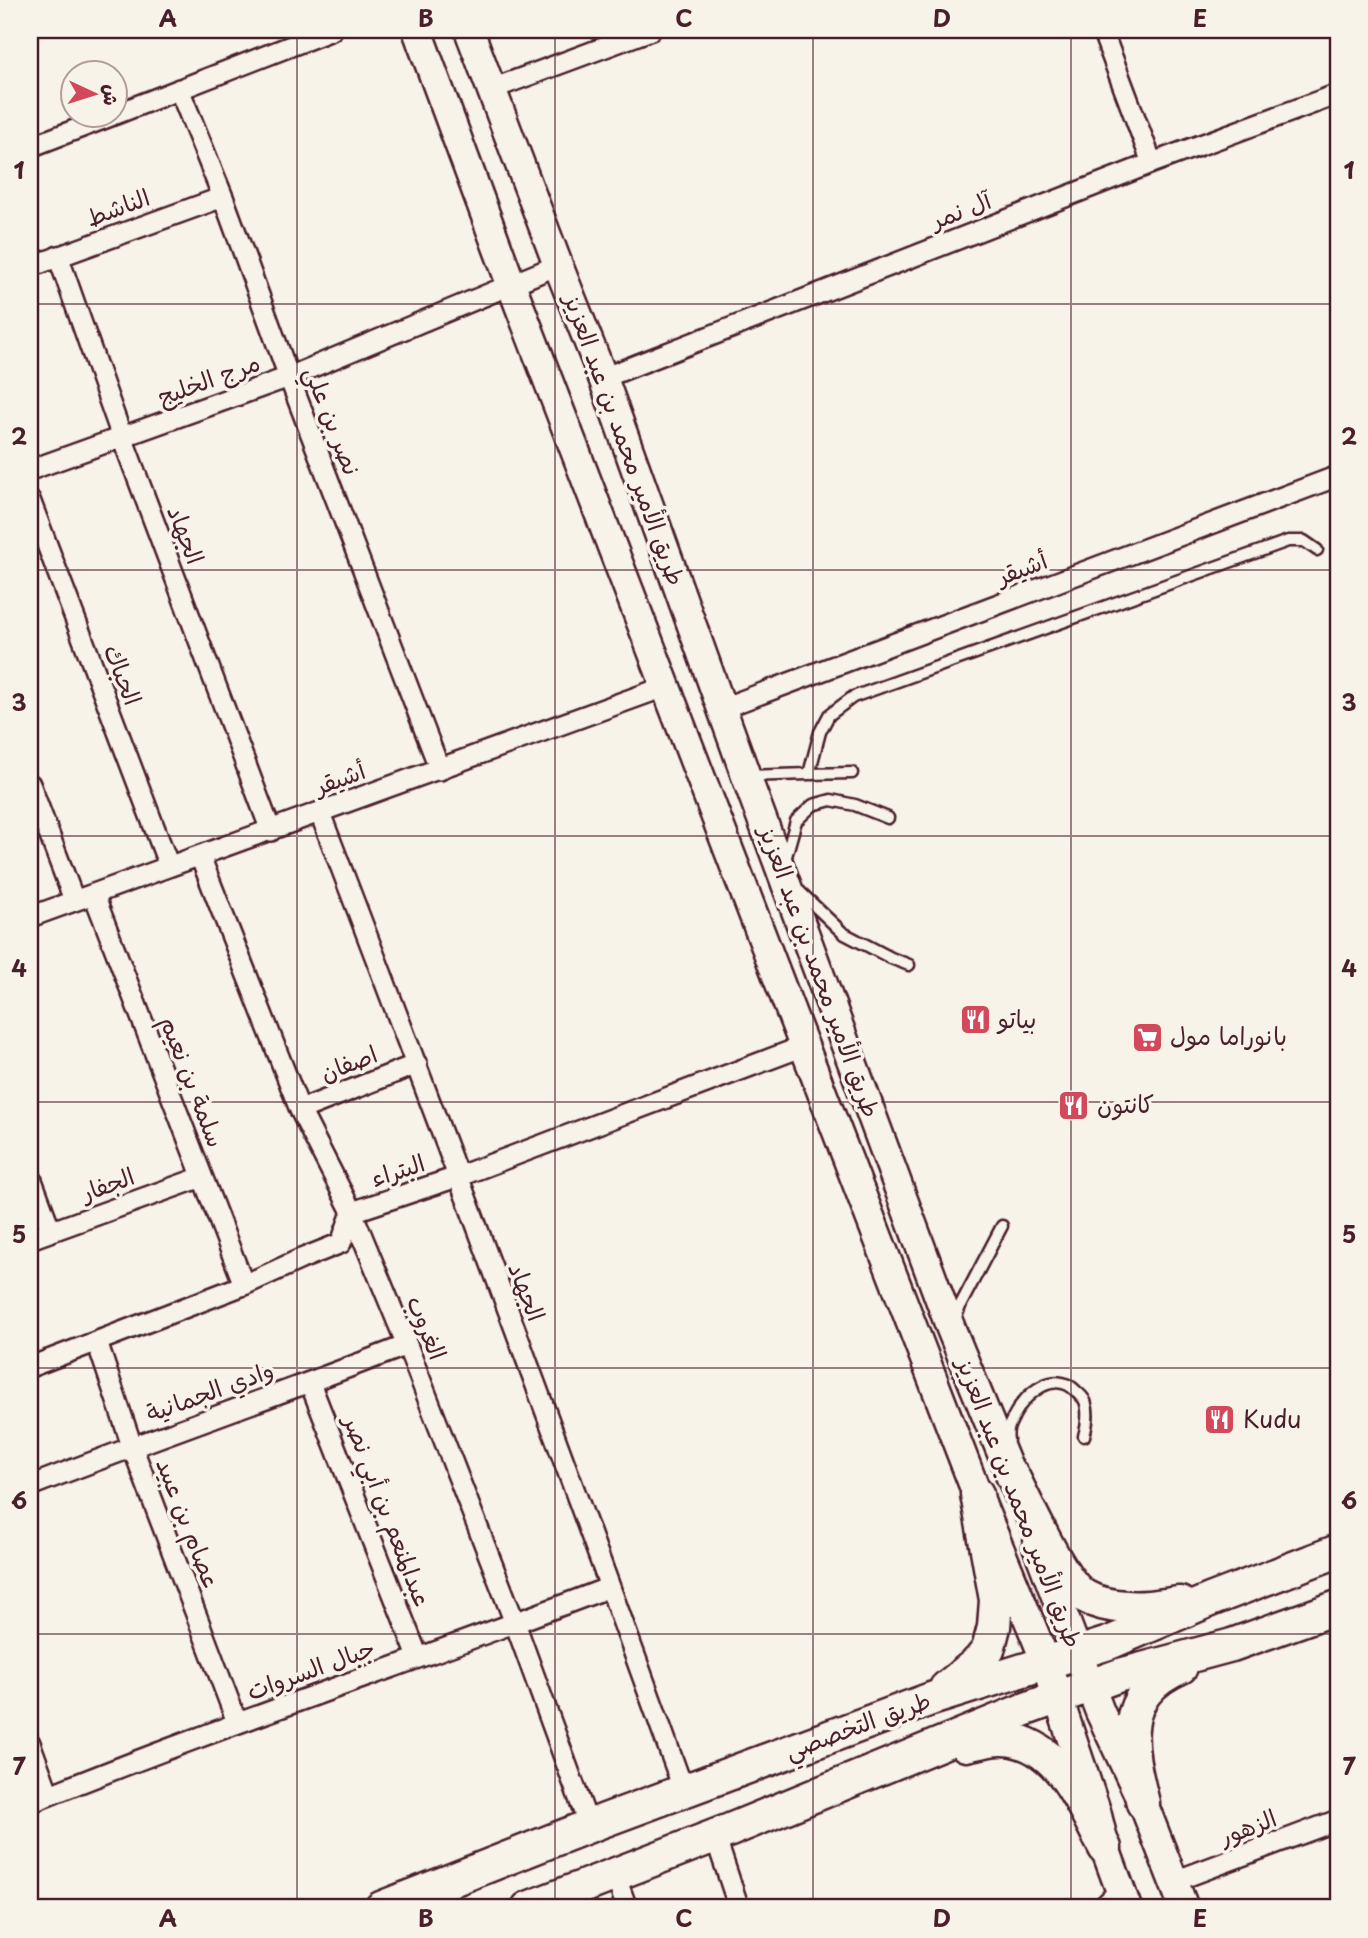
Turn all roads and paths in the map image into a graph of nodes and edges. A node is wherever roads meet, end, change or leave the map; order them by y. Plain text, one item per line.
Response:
1 (332, 30) edge
2 (417, 30) edge
3 (469, 30) edge
4 (651, 30) edge
5 (1102, 30) edge
6 (178, 89) junction
7 (492, 89) junction
8 (1338, 94) edge
9 (130, 108) edge
10 (74, 130) edge
11 (30, 147) edge
12 (1152, 163) junction
13 (223, 197) junction
14 (58, 256) junction
15 (558, 265) junction
16 (30, 267) edge
17 (511, 284) junction
18 (289, 377) junction
19 (603, 377) junction
20 (122, 437) junction
21 (30, 470) edge
22 (1338, 476) edge
23 (30, 500) edge
24 (1317, 550) dead end
25 (667, 686) junction
26 (723, 708) junction
27 (440, 769) junction
28 (852, 773) dead end
29 (809, 774) junction
30 (746, 776) junction
31 (30, 784) edge
32 (320, 813) junction
33 (888, 818) dead end
34 (271, 831) junction
35 (200, 856) junction
36 (169, 866) junction
37 (782, 873) junction
38 (94, 895) junction
39 (74, 900) junction
40 (30, 917) edge
41 (810, 949) junction
42 (773, 964) junction
43 (909, 965) dead end
44 (804, 1045) junction
45 (417, 1064) junction
46 (300, 1110) junction
47 (30, 1175) edge
48 (202, 1177) junction
49 (457, 1177) junction
50 (352, 1212) junction
51 (1002, 1226) dead end
52 (51, 1231) junction
53 (30, 1239) edge
54 (244, 1285) junction
55 (951, 1329) junction
56 (97, 1342) junction
57 (407, 1345) junction
58 (30, 1367) edge
59 (310, 1383) junction
60 (1084, 1436) dead end
61 (132, 1446) junction
62 (1012, 1475) junction
63 (30, 1486) edge
64 (977, 1494) junction
65 (1338, 1552) edge
66 (610, 1587) junction
67 (1210, 1600) junction
68 (1338, 1607) edge
69 (515, 1623) junction
70 (1147, 1628) junction
71 (1232, 1645) junction
72 (1076, 1652) junction
73 (418, 1657) junction
74 (1046, 1662) junction
75 (1150, 1667) junction
76 (1091, 1685) junction
77 (1058, 1698) junction
78 (931, 1699) junction
79 (237, 1722) junction
80 (30, 1742) edge
81 (913, 1755) junction
82 (684, 1791) junction
83 (49, 1795) junction
84 (30, 1802) edge
85 (1143, 1803) junction
86 (1096, 1811) junction
87 (1338, 1820) edge
88 (589, 1826) junction
89 (715, 1836) junction
90 (1105, 1848) junction
91 (615, 1875) junction
92 (1175, 1881) junction
93 (1116, 1902) edge
94 (381, 1908) edge
95 (528, 1908) edge
96 (627, 1908) edge
97 (738, 1908) edge
98 (1184, 1908) edge

1 - 6 street
2 - 17 main road, طريق الأمير محمد بن عبد العزيز
3 - 7 main road, طريق الأمير محمد بن عبد العزيز
4 - 7 street
5 - 12 street
6 - 9 street
6 - 13 street, نصر بن علي
7 - 15 main road, طريق الأمير محمد بن عبد العزيز
8 - 12 street, آل نمر
10 - 11 street
12 - 19 street, آل نمر
13 - 14 street, الناشط
13 - 18 street, نصر بن علي
14 - 16 street, الناشط
14 - 20 street, الجهاد
15 - 17 street, مرج الخليج
15 - 19 main road, طريق الأمير محمد بن عبد العزيز
17 - 18 street, مرج الخليج
17 - 25 main road, طريق الأمير محمد بن عبد العزيز
18 - 20 street, مرج الخليج
18 - 27 street, نصر بن علي
19 - 26 main road, طريق الأمير محمد بن عبد العزيز
20 - 21 street, مرج الخليج
20 - 34 street, الجهاد
22 - 26 street, أشيقر
23 - 36 street, الحباك
24 - 29 lane
25 - 27 street, أشيقر
25 - 42 main road, طريق الأمير محمد بن عبد العزيز
26 - 30 main road, طريق الأمير محمد بن عبد العزيز
27 - 32 street, أشيقر
28 - 29 lane
29 - 30 lane
30 - 37 main road, طريق الأمير محمد بن عبد العزيز
31 - 39 street
32 - 34 street, أشيقر
32 - 45 street, الجهاد
33 - 37 lane
34 - 35 street, أشيقر
35 - 36 street, أشيقر
35 - 46 street, الغروب
36 - 38 street, أشيقر
37 - 41 main road, طريق الأمير محمد بن عبد العزيز
37 - 43 lane
38 - 39 street, أشيقر
38 - 48 street, سلمة بن نعيم
39 - 40 street, أشيقر
41 - 42 main road
41 - 55 main road, طريق الأمير محمد بن عبد العزيز
42 - 44 main road, طريق الأمير محمد بن عبد العزيز
44 - 49 street, البتراء
44 - 64 main road, طريق الأمير محمد بن عبد العزيز
45 - 46 street, اصفان
45 - 49 street, الجهاد
46 - 50 street, الغروب
47 - 52 street
48 - 52 street, الجفار
48 - 54 street, سلمة بن نعيم
49 - 50 street, البتراء
49 - 66 street, الجهاد
50 - 54 street, البتراء
50 - 57 street, الغروب
51 - 55 lane
52 - 53 street, الجفار
54 - 56 street, البتراء
55 - 62 main road, طريق الأمير محمد بن عبد العزيز
56 - 58 street, البتراء
56 - 61 street, عصام بن عبيد
57 - 59 street, وادي الجمانية
57 - 69 street, الغروب
59 - 61 street, وادي الجمانية
59 - 73 street, عبدالمنعم بن أبي نصر
60 - 62 lane
61 - 63 street, وادي الجمانية
61 - 79 street, عصام بن عبيد
62 - 67 main road
62 - 72 main road, طريق الأمير محمد بن عبد العزيز
64 - 74 main road, طريق الأمير محمد بن عبد العزيز
64 - 78 main road
65 - 67 main road, طريق التخصصي
66 - 69 street, جبال السروات
66 - 82 street, الجهاد
67 - 70 main road, طريق التخصصي
68 - 71 main road, طريق التخصصي
69 - 73 street, جبال السروات
69 - 88 street, الغروب
70 - 72 main road, طريق التخصصي
70 - 75 main road
71 - 75 main road, طريق التخصصي
71 - 85 main road
72 - 74 main road, طريق التخصصي
72 - 76 main road, طريق الأمير محمد بن عبد العزيز
73 - 79 street, جبال السروات
74 - 77 main road, طريق الأمير محمد بن عبد العزيز
74 - 78 main road, طريق التخصصي
75 - 76 main road, طريق التخصصي
76 - 77 main road, طريق التخصصي
76 - 85 main road, طريق الأمير محمد بن عبد العزيز
77 - 81 main road, طريق التخصصي
77 - 86 main road, طريق الأمير محمد بن عبد العزيز
78 - 82 main road, طريق التخصصي
79 - 83 street, جبال السروات
80 - 83 street
81 - 89 main road, طريق التخصصي
81 - 90 main road
82 - 88 main road, طريق التخصصي
83 - 84 street, جبال السروات
85 - 86 main road
85 - 92 main road, طريق الأمير محمد بن عبد العزيز
86 - 90 main road, طريق الأمير محمد بن عبد العزيز
87 - 92 street, الزهور
88 - 94 main road, طريق التخصصي
89 - 91 main road, طريق التخصصي
89 - 97 street
90 - 93 main road, طريق الأمير محمد بن عبد العزيز
91 - 95 main road, طريق التخصصي
91 - 96 street
92 - 98 main road, طريق الأمير محمد بن عبد العزيز

